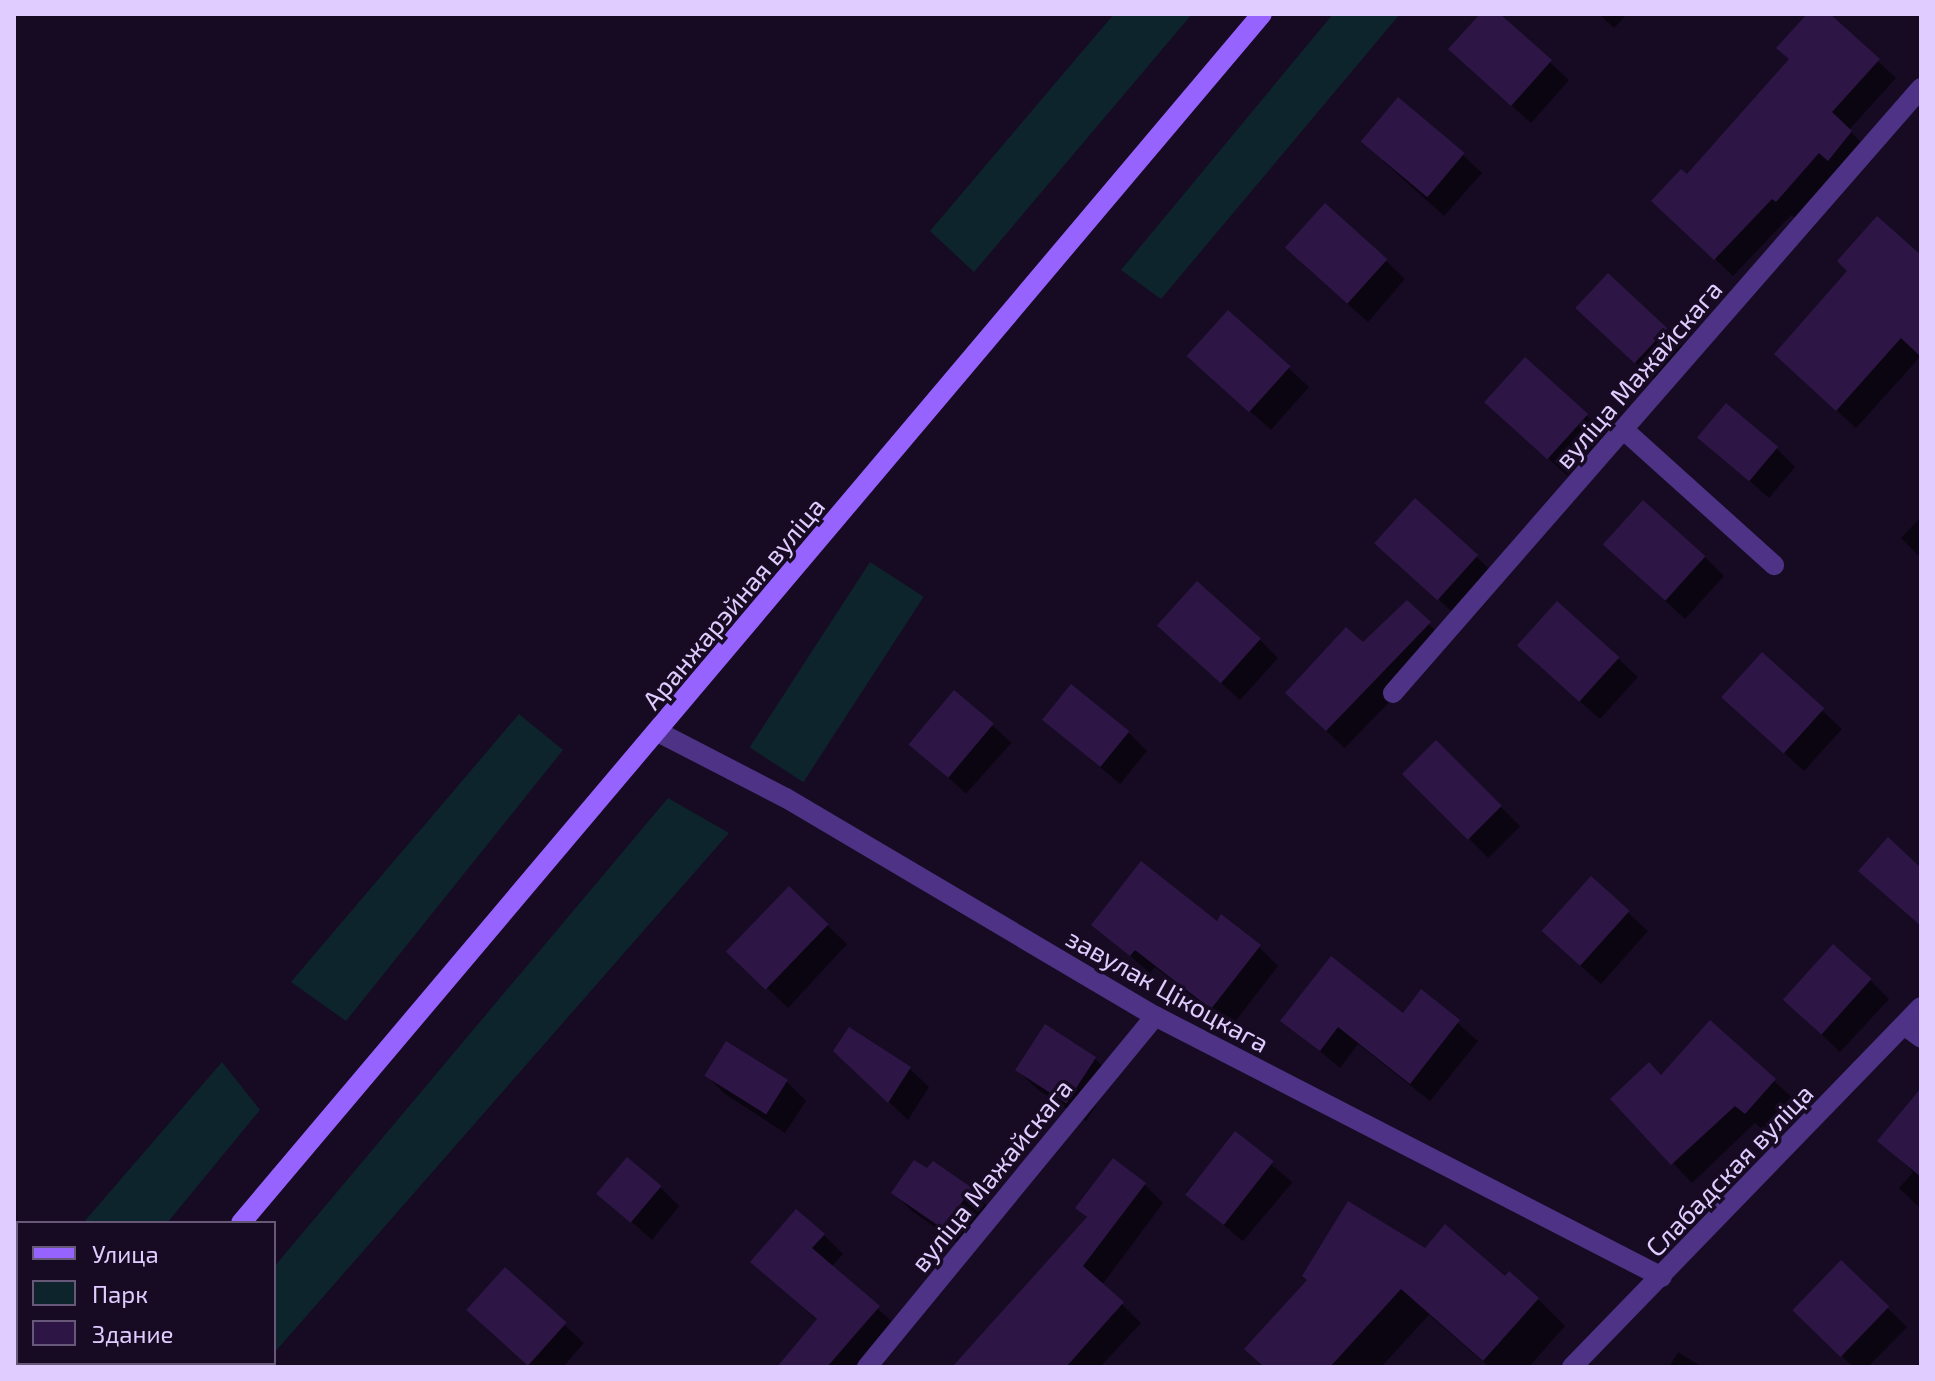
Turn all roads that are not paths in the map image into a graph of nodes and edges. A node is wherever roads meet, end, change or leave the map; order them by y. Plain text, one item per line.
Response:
1 (1262, 14) edge
2 (1921, 88) edge
3 (1624, 430) junction
4 (1774, 565) dead end
5 (1393, 693) dead end
6 (658, 732) junction
7 (1921, 1007) edge
8 (1155, 1016) junction
9 (1904, 1025) junction
10 (1921, 1038) edge
11 (243, 1221) edge
12 (1662, 1277) junction
13 (867, 1367) edge
14 (1572, 1367) edge

1 - 6 main road, Аранжарэйная вуліца
2 - 3 street, вуліца Мажайскага
3 - 4 street
3 - 5 street, вуліца Мажайскага
6 - 8 street, завулак Цікоцкага
6 - 11 main road, Аранжарэйная вуліца
7 - 9 street, Слабадская вуліца
8 - 12 street, завулак Цікоцкага
8 - 13 street, вуліца Мажайскага
9 - 10 street
9 - 12 street, Слабадская вуліца
12 - 14 street, Слабадская вуліца

